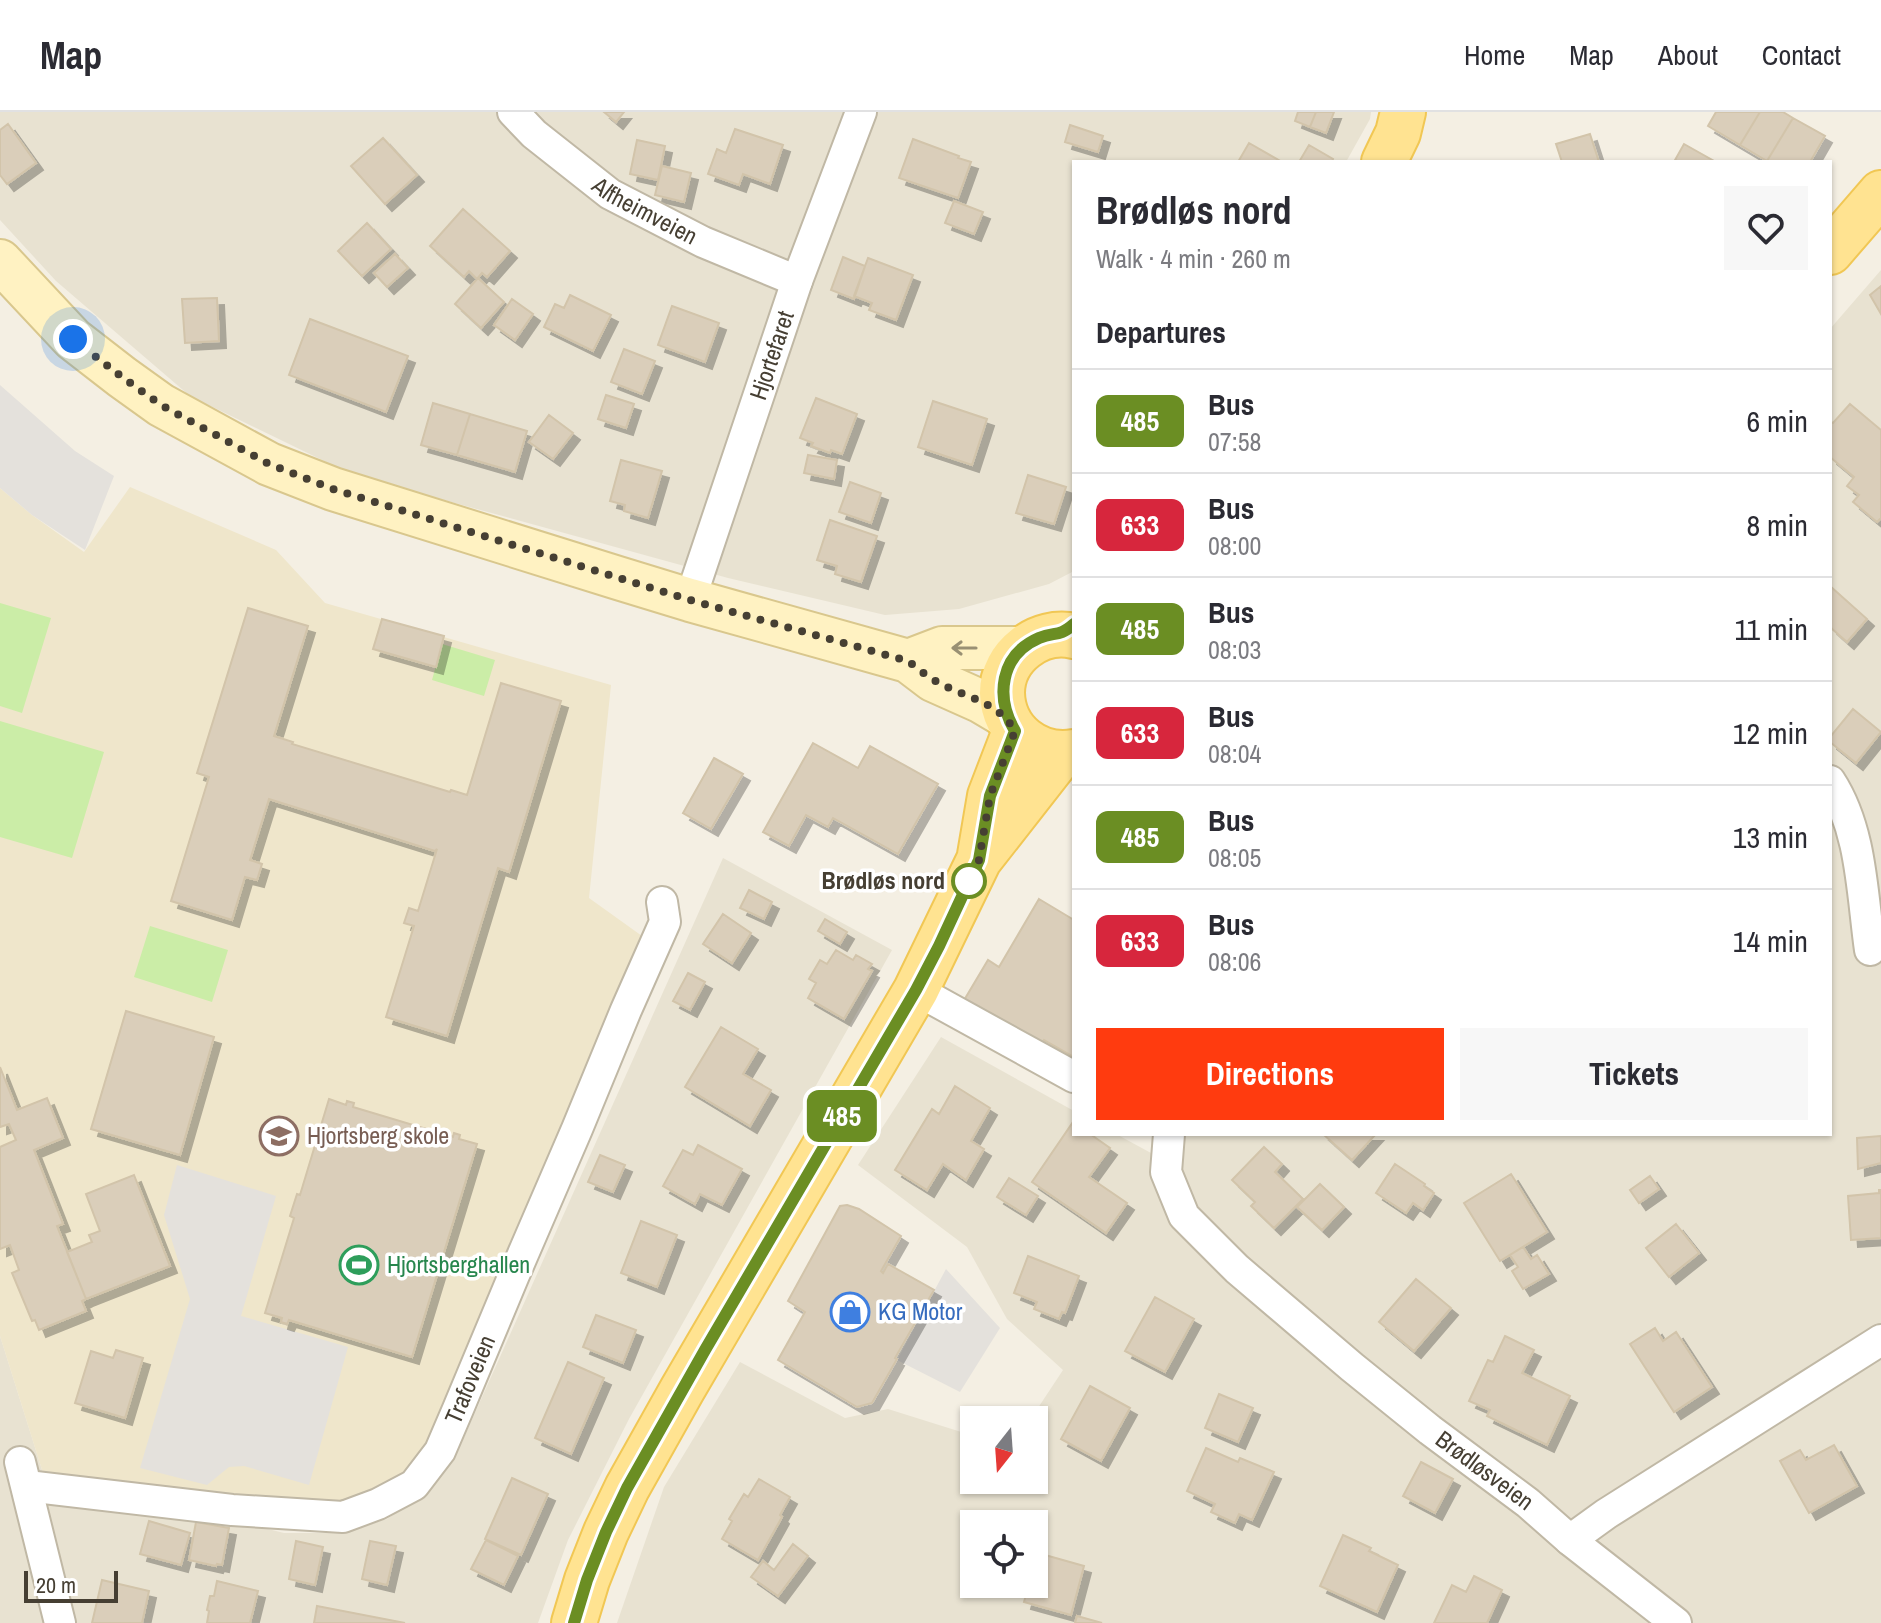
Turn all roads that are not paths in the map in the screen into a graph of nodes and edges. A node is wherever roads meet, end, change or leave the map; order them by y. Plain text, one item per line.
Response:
1 (513, 112) edge
2 (861, 112) edge
3 (1403, 112) edge
4 (1385, 160) edge
5 (1881, 193) edge
6 (1832, 250) edge
7 (0, 261) edge
8 (797, 281) junction
9 (690, 600) junction
10 (1058, 635) edge
11 (908, 661) junction
12 (1011, 724) junction
13 (1068, 753) edge
14 (1832, 785) edge
15 (979, 860) junction
16 (662, 902) dead end
17 (1870, 950) dead end
18 (916, 990) junction
19 (1072, 1076) edge
20 (1169, 1136) edge
21 (1881, 1340) edge
22 (1570, 1540) junction
23 (60, 1623) edge
24 (574, 1623) edge
25 (1676, 1623) edge

1 - 8 street, Alfheimveien
2 - 8 street, Hjortefaret
3 - 4 main road
5 - 6 main road
7 - 9 main road
8 - 9 street, Hjortefaret
9 - 11 main road
10 -> 11 main road
10 - 12 main road
11 - 12 main road
12 - 13 main road
12 - 15 main road
13 - 15 main road
14 - 17 street
15 - 18 main road
16 - 23 street, Trafoveien
18 - 19 street
18 - 24 main road
20 - 22 street, Brødløsveien
21 - 22 street
22 - 25 street, Brødløsveien

